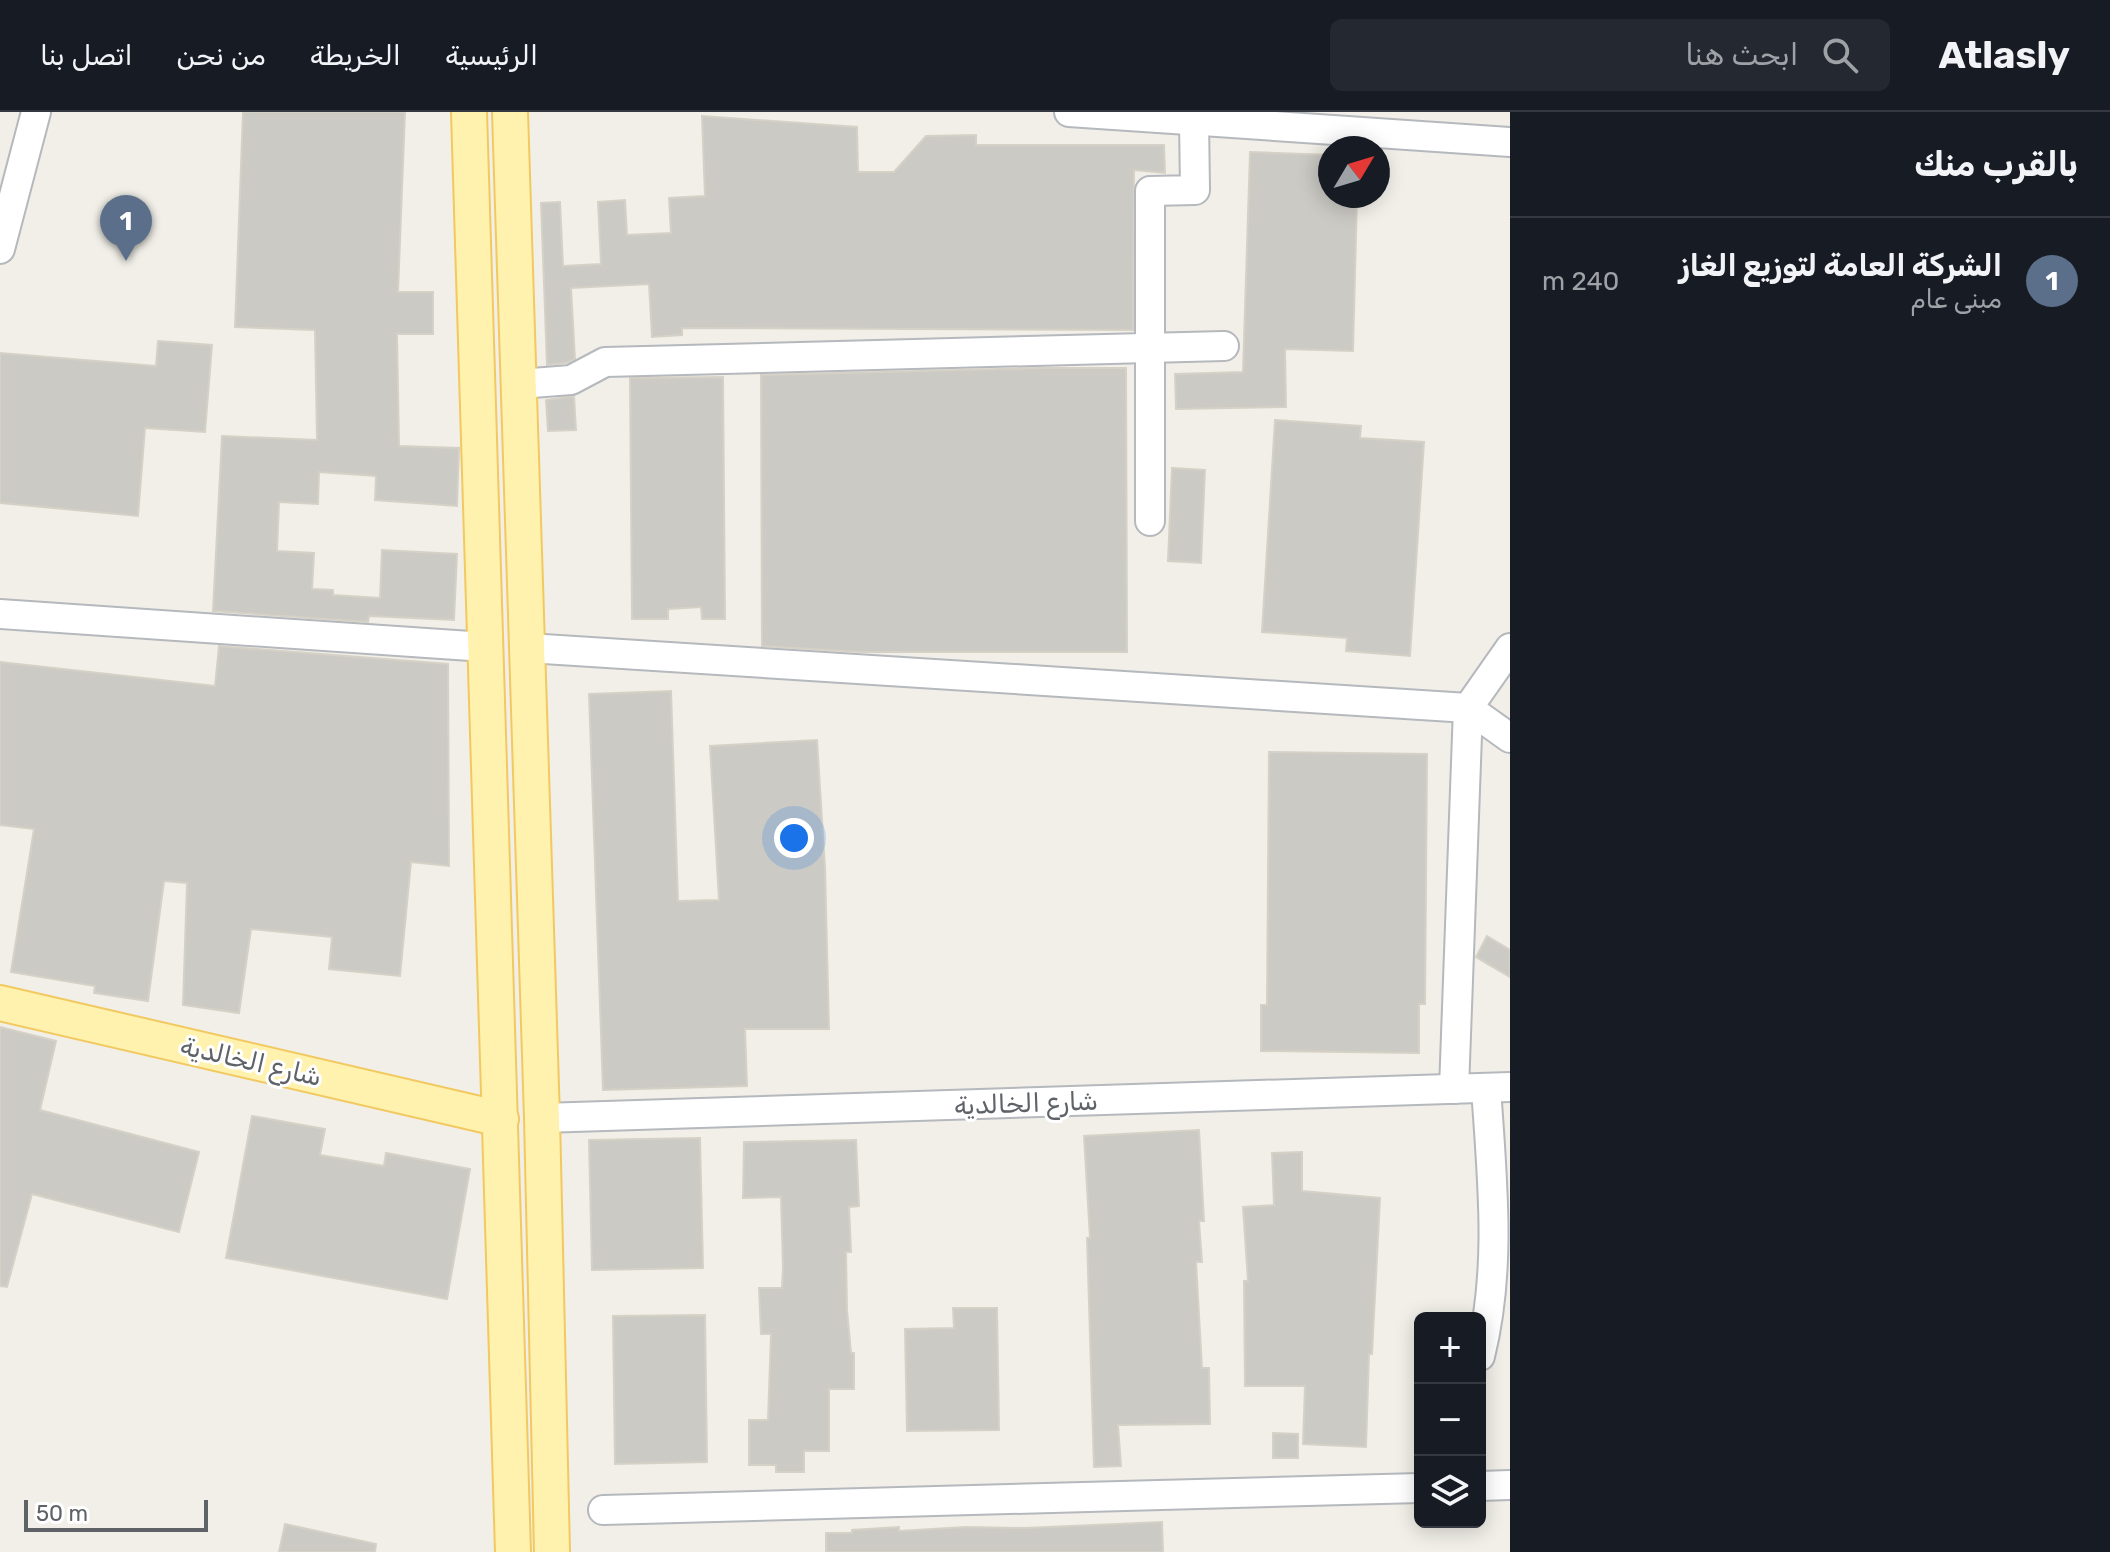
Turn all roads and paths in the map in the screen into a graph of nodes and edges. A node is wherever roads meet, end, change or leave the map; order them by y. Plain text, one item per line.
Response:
1 (36, 112) edge
2 (469, 112) edge
3 (510, 112) edge
4 (1069, 112) edge
5 (1194, 120) junction
6 (1510, 142) edge
7 (0, 249) edge
8 (1224, 346) dead end
9 (1150, 349) junction
10 (519, 384) junction
11 (1150, 521) dead end
12 (0, 614) edge
13 (485, 647) junction
14 (528, 648) junction
15 (1510, 648) edge
16 (1468, 708) junction
17 (1510, 738) edge
18 (0, 1003) edge
19 (1498, 1087) edge
20 (1454, 1089) junction
21 (542, 1118) junction
22 (501, 1119) junction
23 (1486, 1333) edge
24 (1414, 1488) edge
25 (603, 1510) dead end
26 (513, 1552) edge
27 (552, 1552) edge

1 - 7 street
2 - 13 main road
3 - 10 main road
4 - 5 street
5 - 6 street
5 - 9 street
8 - 9 street
9 - 10 street
9 - 11 street
10 - 14 main road
12 - 13 street
13 - 22 main road
14 - 16 street
14 - 21 main road
15 - 16 street
16 - 17 street
16 - 20 street
18 - 22 main road, شارع الخالدية
19 - 20 street, شارع الخالدية
19 - 23 street
20 - 21 street, شارع الخالدية
21 - 27 main road
22 - 26 main road
24 - 25 street

